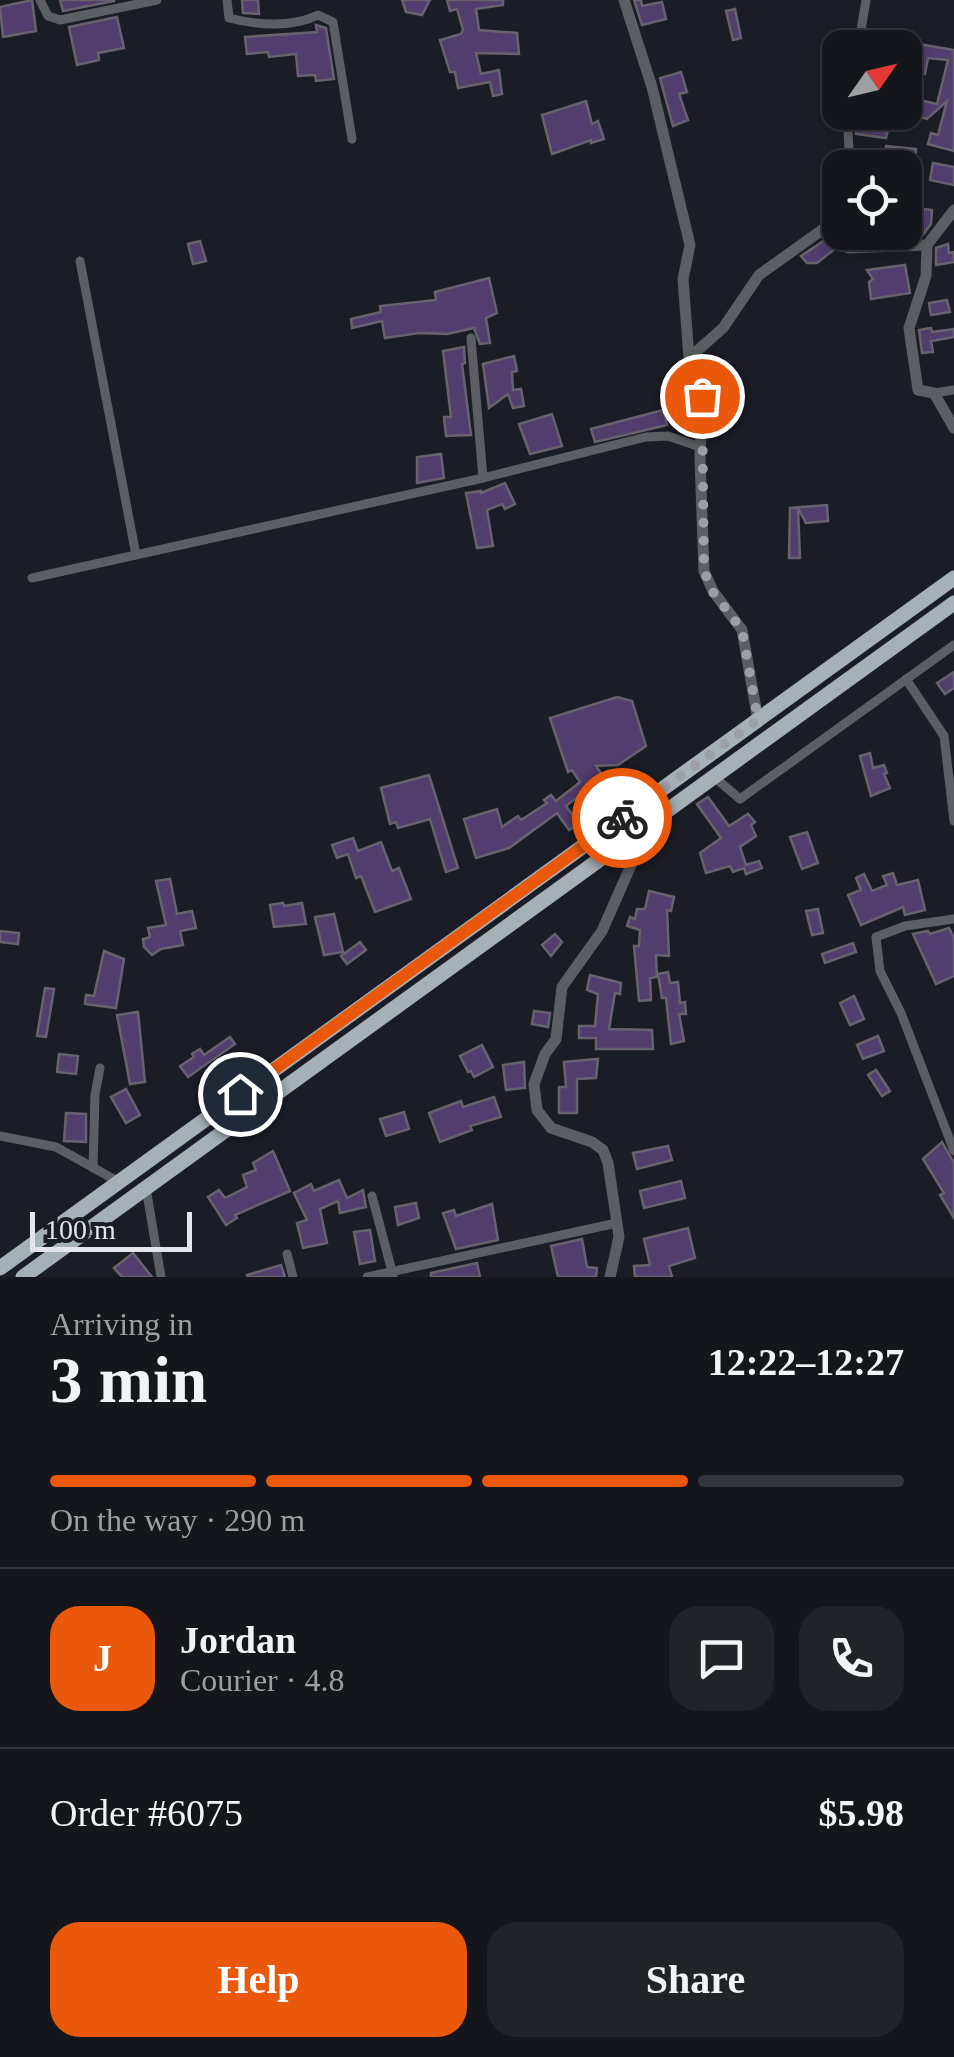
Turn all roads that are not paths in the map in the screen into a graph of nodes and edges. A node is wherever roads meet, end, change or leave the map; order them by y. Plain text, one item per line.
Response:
1 (40, 0) edge
2 (157, 0) edge
3 (226, 0) edge
4 (624, 0) edge
5 (866, 0) edge
6 (861, 30) edge
7 (352, 139) dead end
8 (954, 210) edge
9 (822, 235) edge
10 (922, 245) edge
11 (926, 245) junction
12 (80, 261) dead end
13 (470, 338) dead end
14 (690, 358) junction
15 (954, 390) edge
16 (934, 392) junction
17 (954, 428) edge
18 (700, 447) junction
19 (483, 478) junction
20 (136, 555) junction
21 (32, 578) dead end
22 (954, 578) edge
23 (954, 603) edge
24 (954, 645) edge
25 (906, 680) junction
26 (758, 720) junction
27 (714, 777) junction
28 (647, 800) junction
29 (954, 821) edge
30 (645, 825) junction
31 (954, 919) edge
32 (100, 1068) dead end
33 (0, 1136) edge
34 (954, 1152) edge
35 (93, 1168) junction
36 (119, 1182) junction
37 (146, 1188) junction
38 (372, 1196) dead end
39 (617, 1223) junction
40 (288, 1254) dead end
41 (0, 1268) edge
42 (393, 1275) edge
43 (24, 1277) edge
44 (161, 1277) edge
45 (293, 1277) edge
46 (367, 1277) edge
47 (610, 1277) edge

1 - 2 street
3 - 7 street
4 - 14 street
5 - 6 street
8 - 11 street
9 - 14 street
10 - 11 street
11 - 16 street
12 - 20 street
13 - 19 street
14 - 18 street
15 - 16 street
16 - 17 street
18 - 19 street
18 - 26 street
19 - 20 street
20 - 21 street
22 - 26 highway
23 - 27 highway
24 - 25 street
25 - 27 street
25 - 29 street
26 - 28 highway
27 - 30 highway
28 - 30 street
28 - 36 highway
30 - 37 highway
30 - 39 street
31 - 34 street
32 - 35 street
33 - 35 street
35 - 36 street
36 - 41 highway
37 - 43 highway
37 - 44 street
38 - 42 street
39 - 42 street
39 - 47 street
40 - 45 street
42 - 46 street

